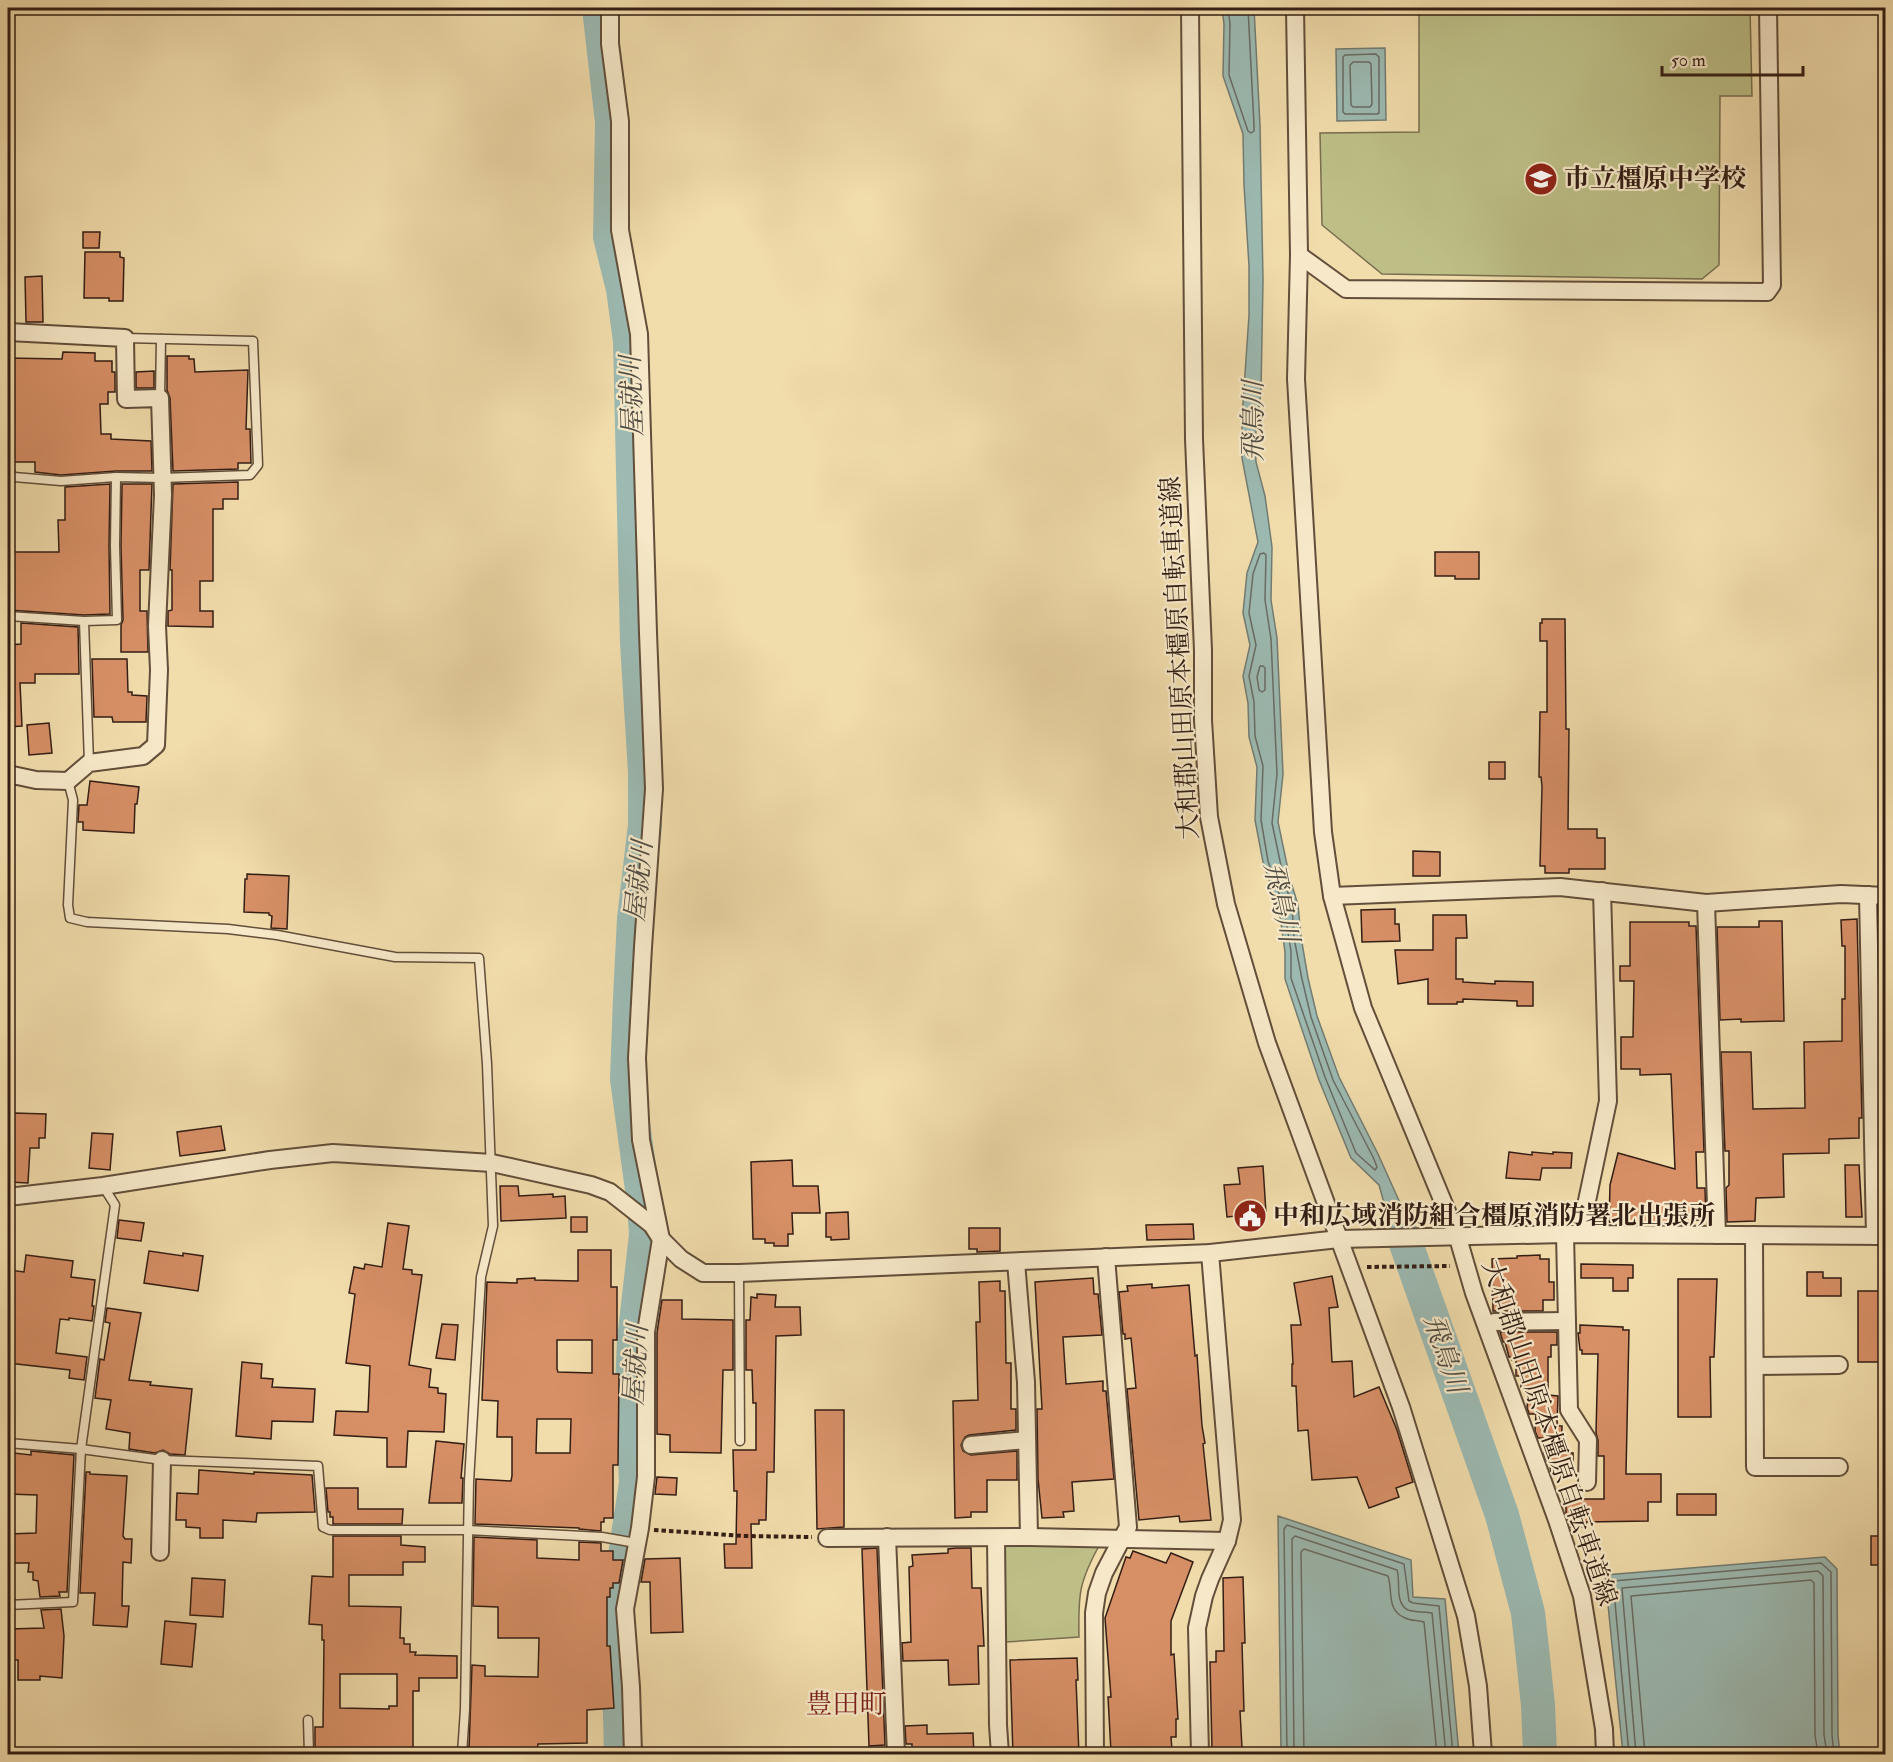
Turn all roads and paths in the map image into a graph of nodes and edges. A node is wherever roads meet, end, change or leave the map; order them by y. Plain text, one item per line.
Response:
1 (610, 8) edge
2 (1190, 8) edge
3 (1295, 8) edge
4 (1768, 8) edge
5 (1299, 255) junction
6 (8, 332) edge
7 (125, 338) junction
8 (161, 339) junction
9 (160, 398) junction
10 (8, 471) edge
11 (116, 477) junction
12 (161, 478) junction
13 (8, 616) edge
14 (84, 621) junction
15 (89, 763) junction
16 (8, 774) edge
17 (68, 781) junction
18 (1602, 891) junction
19 (1868, 895) junction
20 (1332, 896) junction
21 (1886, 896) edge
22 (1706, 903) junction
23 (492, 1163) junction
24 (103, 1186) junction
25 (8, 1197) edge
26 (652, 1227) junction
27 (1573, 1234) junction
28 (1717, 1235) junction
29 (1754, 1235) junction
30 (1880, 1236) edge
31 (1450, 1238) junction
32 (1344, 1239) junction
33 (1210, 1253) junction
34 (1106, 1257) junction
35 (1016, 1262) junction
36 (1454, 1266) dead end
37 (1358, 1267) dead end
38 (739, 1273) junction
39 (1567, 1321) junction
40 (1494, 1322) dead end
41 (1839, 1365) dead end
42 (1755, 1366) junction
43 (1027, 1440) junction
44 (740, 1441) dead end
45 (8, 1443) edge
46 (971, 1445) dead end
47 (81, 1449) junction
48 (162, 1460) junction
49 (1839, 1467) dead end
50 (1587, 1482) dead end
51 (467, 1530) junction
52 (887, 1537) junction
53 (1029, 1537) junction
54 (631, 1538) junction
55 (827, 1538) joint
56 (996, 1538) junction
57 (1122, 1539) junction
58 (1227, 1541) junction
59 (160, 1552) dead end
60 (8, 1605) edge
61 (308, 1720) dead end
62 (309, 1755) edge
63 (462, 1755) edge
64 (633, 1755) edge
65 (896, 1755) edge
66 (1000, 1755) edge
67 (1095, 1755) edge
68 (1200, 1755) edge
69 (1483, 1755) edge
70 (1605, 1755) edge

1 - 26 street
2 - 32 street, 大和郡山田原本橿原自転車道線
3 - 5 street
4 - 5 street
5 - 20 street, 大和郡山田原本橿原自転車道線
6 - 7 street
7 - 8 lane
7 - 9 street
8 - 9 lane
8 - 12 lane
9 - 12 street
10 - 11 lane
11 - 12 lane
11 - 14 lane
12 - 15 street
13 - 14 lane
14 - 15 lane
15 - 17 street
16 - 17 street
17 - 23 lane
18 - 20 street
18 - 22 street
18 - 27 street
19 - 21 street
19 - 22 street
19 - 30 street
20 - 31 street, 大和郡山田原本橿原自転車道線
22 - 28 street
23 - 24 street
23 - 26 street
23 - 51 lane
24 - 25 street
24 - 47 lane
26 - 38 street
26 - 54 street
27 - 28 street
27 - 31 street
27 - 39 street
28 - 29 street
29 - 30 street
29 - 42 street
31 - 32 street
31 - 70 street, 大和郡山田原本橿原自転車道線
32 - 33 street
32 - 69 street, 大和郡山田原本橿原自転車道線
33 - 34 street
33 - 58 street
34 - 35 street
34 - 57 street
35 - 38 street
35 - 43 street
36 - 37 path
38 - 44 lane
39 - 40 street
39 - 50 street
41 - 42 street
42 - 49 street
43 - 46 street
43 - 53 street
45 - 47 lane
47 - 48 lane
47 - 60 lane
48 - 51 lane
48 - 59 street
51 - 54 lane
51 - 63 lane
52 - 55 street
52 - 56 street
52 - 65 street
53 - 56 street
53 - 57 street
54 - 55 path
54 - 64 street
56 - 66 street
57 - 58 street
57 - 67 street
58 - 68 street
61 - 62 lane

